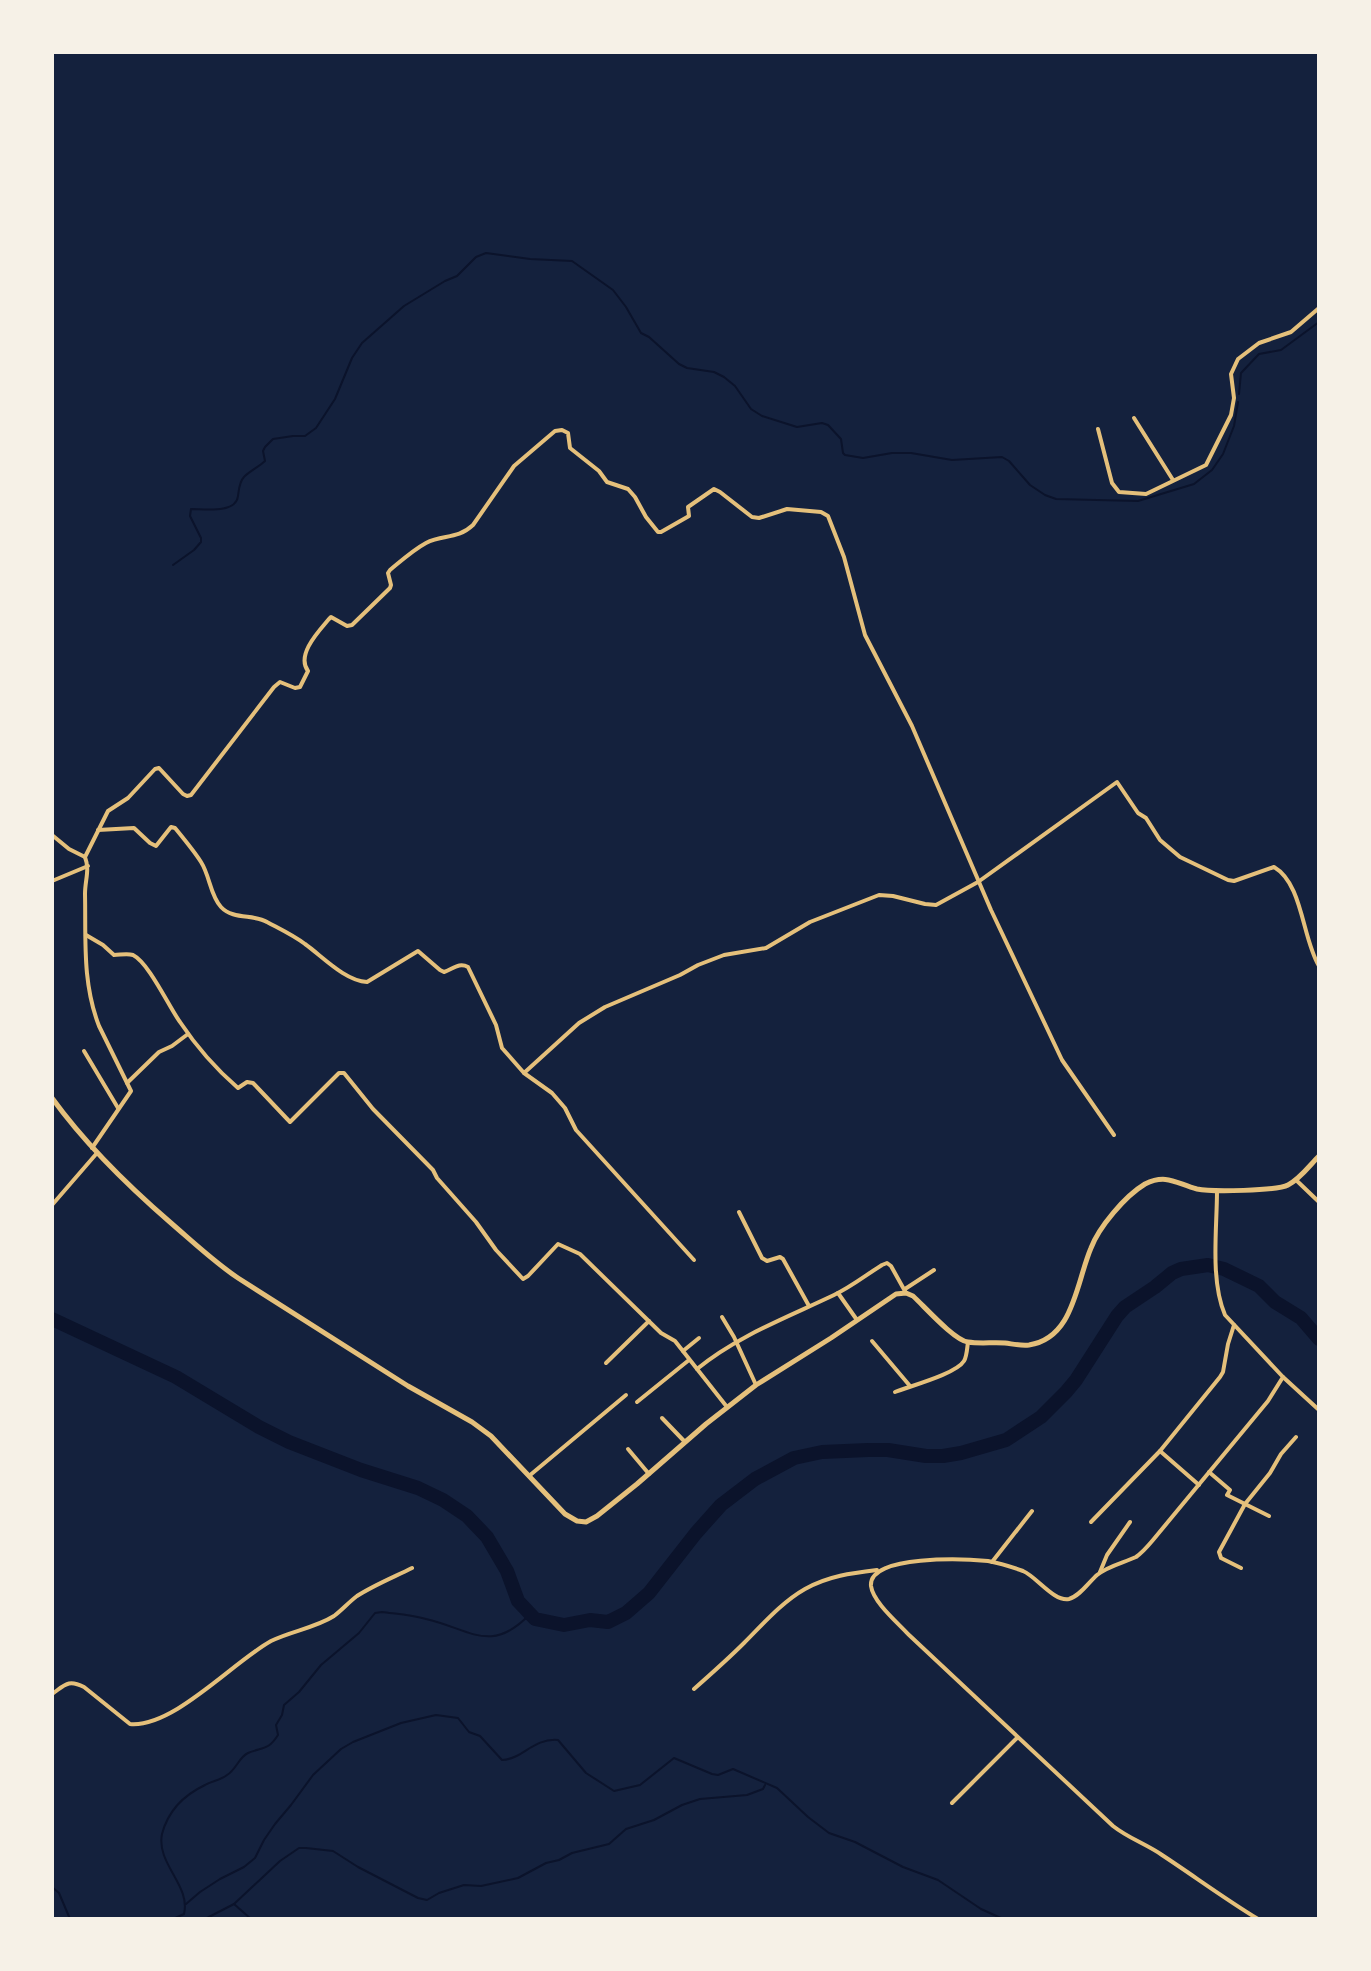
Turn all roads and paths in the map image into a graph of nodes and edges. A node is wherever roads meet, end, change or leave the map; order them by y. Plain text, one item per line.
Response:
1 (1319, 308) edge
2 (1134, 418) dead end
3 (1098, 429) dead end
4 (1173, 480) junction
5 (98, 830) junction
6 (52, 835) edge
7 (85, 857) junction
8 (88, 866) junction
9 (52, 881) edge
10 (978, 882) junction
11 (86, 935) junction
12 (1319, 966) edge
13 (188, 1034) junction
14 (84, 1051) dead end
15 (524, 1073) junction
16 (127, 1083) junction
17 (52, 1098) edge
18 (118, 1108) junction
19 (1114, 1135) dead end
20 (94, 1150) junction
21 (1319, 1156) edge
22 (1313, 1163) junction
23 (1319, 1168) edge
24 (1296, 1180) junction
25 (1217, 1191) junction
26 (1319, 1202) edge
27 (52, 1205) edge
28 (739, 1212) dead end
29 (694, 1260) dead end
30 (934, 1270) dead end
31 (905, 1291) junction
32 (838, 1293) junction
33 (809, 1306) junction
34 (722, 1317) dead end
35 (857, 1320) junction
36 (649, 1321) junction
37 (1234, 1325) junction
38 (699, 1338) dead end
39 (872, 1341) dead end
40 (968, 1342) junction
41 (737, 1343) junction
42 (683, 1351) junction
43 (689, 1360) junction
44 (606, 1363) dead end
45 (696, 1369) junction
46 (1283, 1377) junction
47 (756, 1385) junction
48 (910, 1386) junction
49 (895, 1392) dead end
50 (626, 1395) dead end
51 (637, 1402) dead end
52 (727, 1407) junction
53 (1319, 1410) edge
54 (662, 1418) dead end
55 (1296, 1437) dead end
56 (685, 1442) junction
57 (628, 1449) dead end
58 (1160, 1451) junction
59 (1209, 1472) junction
60 (649, 1474) junction
61 (529, 1476) junction
62 (1199, 1485) junction
63 (1245, 1504) junction
64 (1032, 1511) dead end
65 (1269, 1516) dead end
66 (1091, 1522) dead end
67 (1130, 1522) dead end
68 (992, 1562) junction
69 (412, 1568) dead end
70 (1241, 1568) dead end
71 (880, 1569) junction
72 (1100, 1572) junction
73 (694, 1689) dead end
74 (52, 1694) edge
75 (1017, 1738) junction
76 (952, 1803) dead end
77 (1258, 1919) edge

1 - 4 street
2 - 4 street
3 - 4 street
5 - 7 street
5 - 10 street
5 - 15 street
6 - 7 street
7 - 8 street
8 - 9 street
8 - 11 street
10 - 12 street
10 - 15 street
10 - 19 street
11 - 13 street
11 - 16 street
13 - 16 street
13 - 36 street
14 - 18 street
15 - 29 street
16 - 18 street
17 - 20 street
18 - 20 street
20 - 27 street
20 - 61 street
21 - 22 street
22 - 23 street
22 - 24 street
24 - 25 street
24 - 26 street
25 - 37 street
25 - 40 street
28 - 33 street
30 - 31 street
31 - 32 street
31 - 35 street
31 - 40 street
32 - 33 street
32 - 35 street
33 - 41 street
34 - 41 street
35 - 47 street
36 - 42 street
36 - 44 street
37 - 46 street
37 - 58 street
38 - 42 street
39 - 48 street
40 - 48 street
41 - 45 street
41 - 47 street
42 - 43 street
43 - 45 street
43 - 51 street
45 - 52 street
46 - 53 street
46 - 59 street
47 - 52 street
48 - 49 street
50 - 61 street
52 - 56 street
54 - 56 street
55 - 63 street
56 - 60 street
57 - 60 street
58 - 62 street
58 - 66 street
59 - 62 street
59 - 63 street
60 - 61 street
62 - 72 street
63 - 65 street
63 - 70 street
64 - 68 street
67 - 72 street
68 - 71 street
68 - 72 street
69 - 74 street
71 - 73 street
71 - 75 street
75 - 76 street
75 - 77 street

